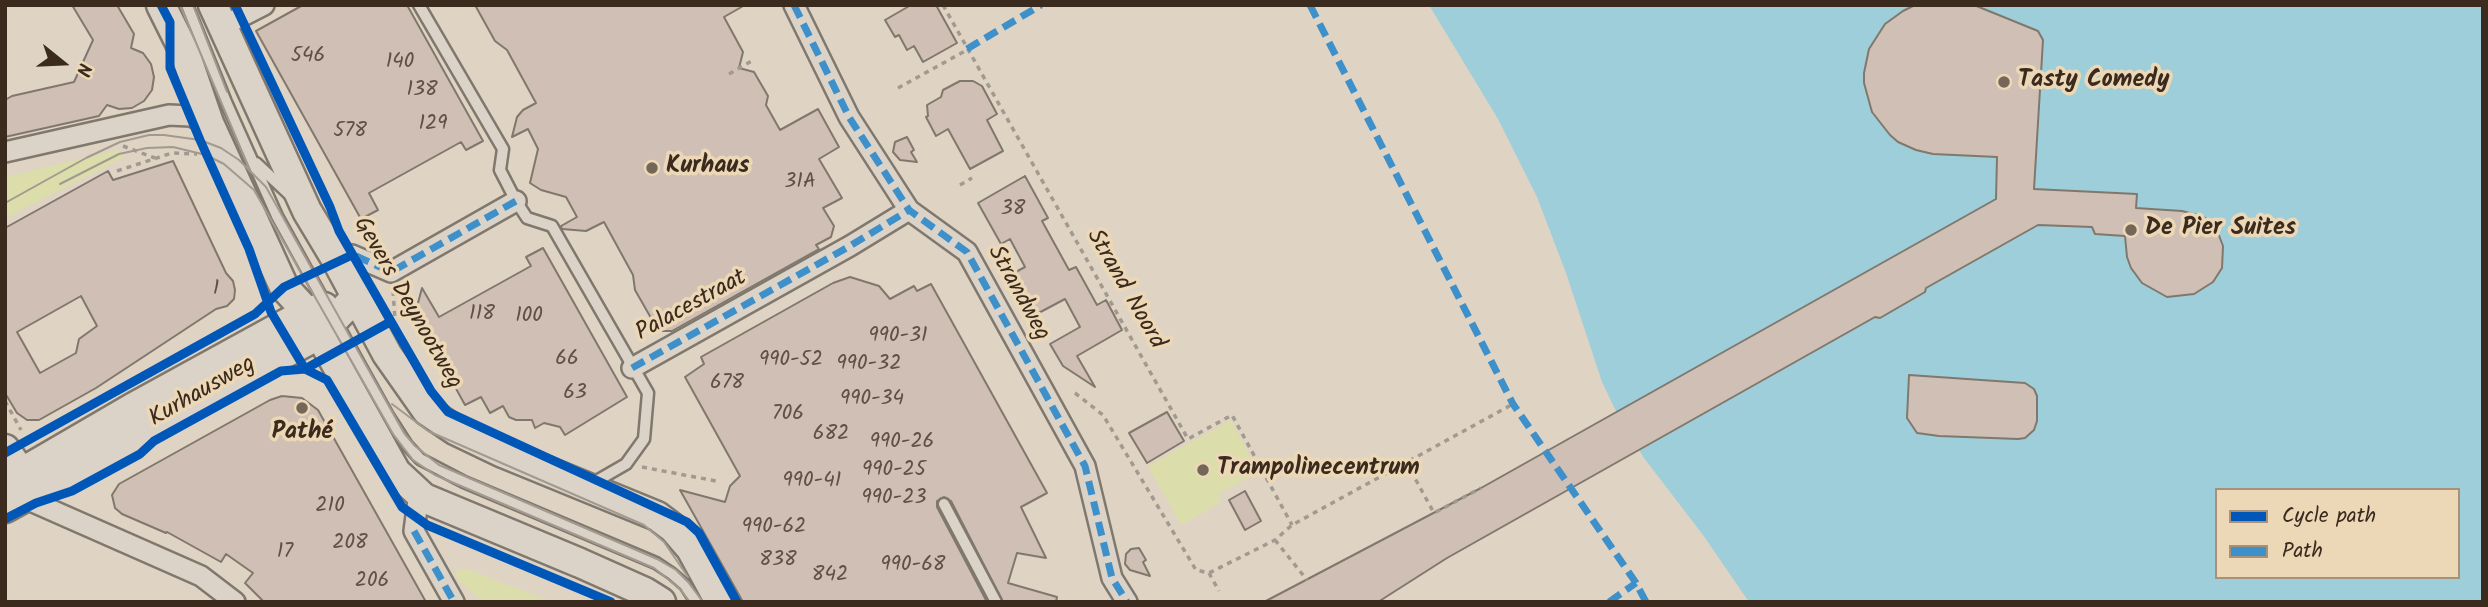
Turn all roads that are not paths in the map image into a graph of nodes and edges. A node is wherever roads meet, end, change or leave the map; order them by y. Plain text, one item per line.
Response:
1 (161, 5) edge
2 (187, 5) edge
3 (264, 5) edge
4 (419, 5) edge
5 (794, 5) edge
6 (218, 15) edge
7 (199, 119) junction
8 (5, 152) edge
9 (251, 158) junction
10 (516, 201) junction
11 (909, 210) junction
12 (307, 211) junction
13 (352, 254) dead end
14 (356, 297) junction
15 (322, 318) junction
16 (632, 368) junction
17 (12, 474) edge
18 (583, 485) junction
19 (419, 493) junction
20 (944, 504) dead end
21 (235, 602) edge
22 (454, 602) edge
23 (661, 602) edge
24 (696, 602) edge
25 (720, 602) edge
26 (996, 602) edge
27 (1127, 602) edge

1 - 7 main road, Gevers Deynootweg
2 - 9 lane, Gevers Deynootweg
3 - 6 street
4 - 10 lane
5 - 11 street, Strandweg
6 - 12 main road, Gevers Deynootweg
7 - 8 street
7 - 15 main road, Gevers Deynootweg
9 - 12 lane, Gevers Deynootweg
9 - 15 lane, Gevers Deynootweg
10 - 13 street
10 - 16 lane
11 - 16 street, Palacestraat
11 - 27 street, Strandweg
12 - 14 main road, Gevers Deynootweg
14 - 15 main road, Kurhausweg
14 - 18 main road, Gevers Deynootweg
15 - 17 main road, Kurhausweg
15 - 19 main road, Gevers Deynootweg
15 - 24 lane, Gevers Deynootweg
16 - 18 lane, Palacestraat
17 - 21 street
18 - 25 main road, Gevers Deynootweg
19 - 22 street
19 - 23 main road, Gevers Deynootweg
20 - 26 lane

